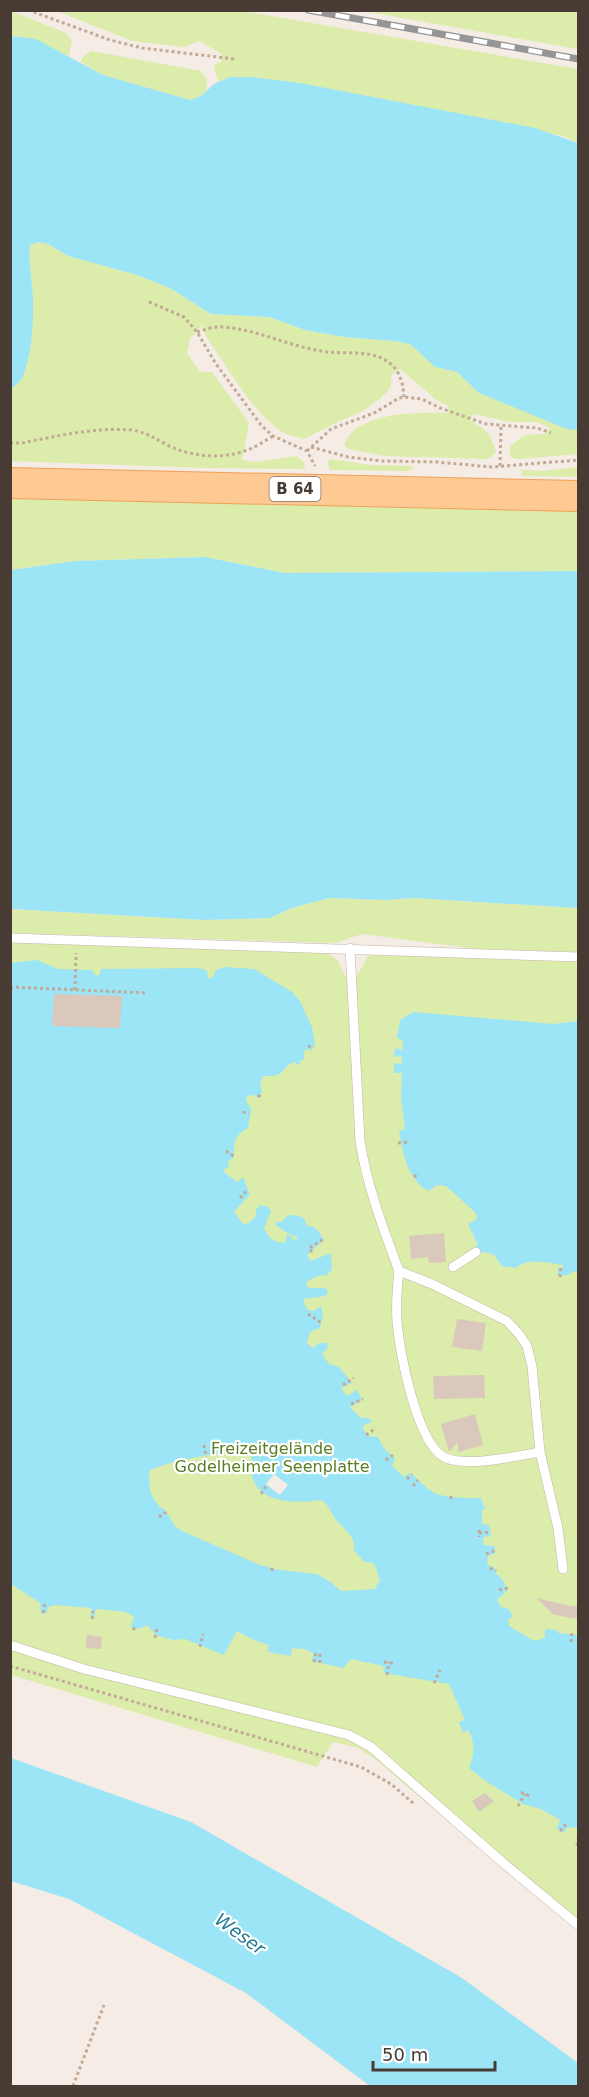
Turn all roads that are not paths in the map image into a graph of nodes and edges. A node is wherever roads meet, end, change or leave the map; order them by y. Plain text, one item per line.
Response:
1 (10, 483) edge
2 (579, 496) edge
3 (10, 938) edge
4 (350, 948) junction
5 (579, 957) edge
6 (476, 1252) dead end
7 (453, 1268) dead end
8 (399, 1271) junction
9 (540, 1452) junction
10 (563, 1569) dead end
11 (10, 1645) edge
12 (579, 1925) edge

1 - 2 main road, B 64
3 - 4 lane
4 - 5 lane
4 - 8 lane
6 - 7 lane
8 - 9 lane
8 - 9 lane
9 - 10 lane
11 - 12 lane

